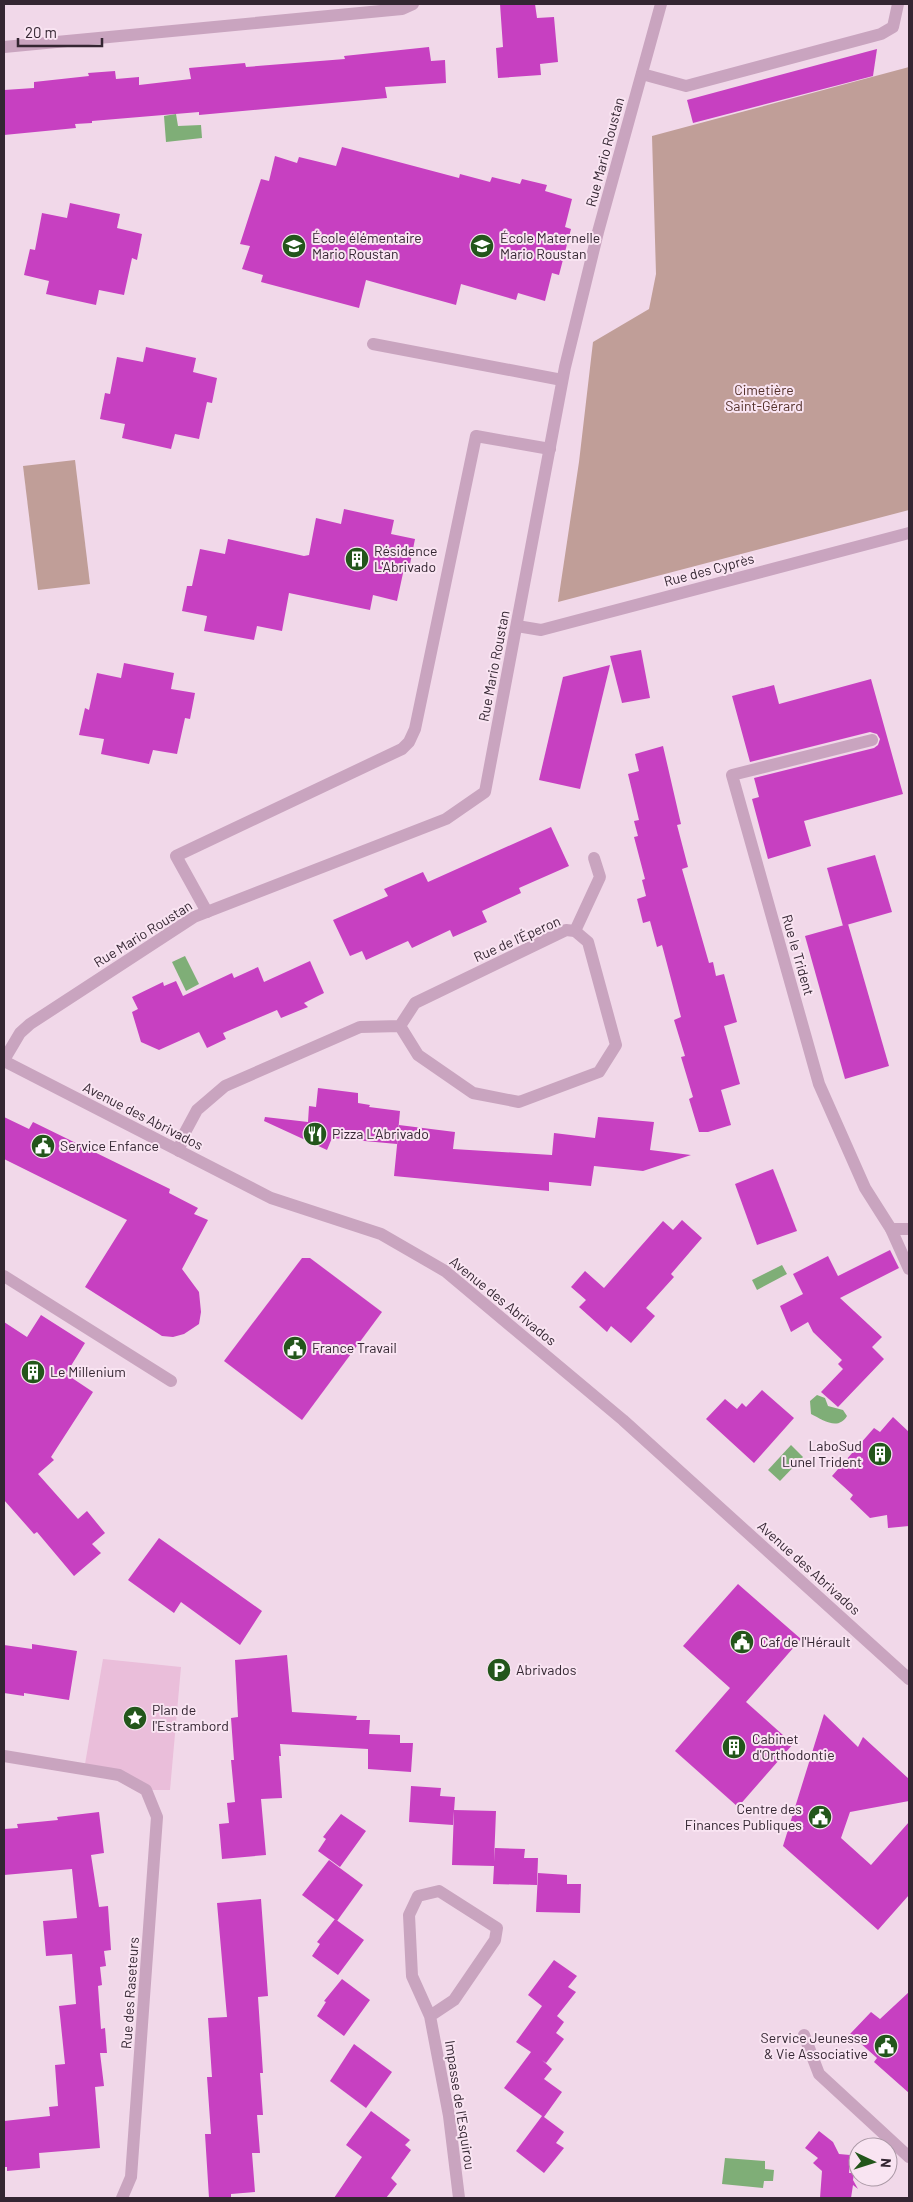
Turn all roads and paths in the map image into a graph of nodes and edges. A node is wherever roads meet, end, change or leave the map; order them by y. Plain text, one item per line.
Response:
1 (413, 4) edge
2 (661, 4) edge
3 (898, 4) edge
4 (4, 47) edge
5 (642, 74) junction
6 (373, 344) dead end
7 (562, 380) junction
8 (550, 448) junction
9 (909, 533) edge
10 (517, 626) junction
11 (872, 740) dead end
12 (594, 858) dead end
13 (207, 912) junction
14 (575, 932) junction
15 (400, 1026) junction
16 (4, 1061) edge
17 (179, 1151) junction
18 (891, 1229) junction
19 (909, 1229) edge
20 (909, 1269) edge
21 (4, 1276) edge
22 (170, 1381) dead end
23 (907, 1672) edge
24 (4, 1756) edge
25 (430, 2016) junction
26 (804, 2035) dead end
27 (909, 2157) edge
28 (122, 2198) edge
29 (459, 2198) edge

1 - 4 street
2 - 5 street, Rue Mario Roustan
3 - 5 street
5 - 7 street, Rue Mario Roustan
6 - 7 street
7 - 8 street, Rue Mario Roustan
8 - 10 street, Rue Mario Roustan
8 - 13 street
9 - 10 street, Rue des Cyprès
10 - 13 street, Rue Mario Roustan
11 - 18 street, Rue le Trident
12 - 14 street
13 - 16 street, Rue Mario Roustan
14 - 15 street, Rue de l'Éperon
14 - 15 street, Rue de l'Éperon
15 - 17 street
16 - 17 street, Avenue des Abrivados
17 - 23 street, Avenue des Abrivados
18 - 19 street
18 - 20 street, Rue le Trident
21 - 22 street
24 - 28 street, Rue des Raseteurs
25 - 25 street, Impasse de l'Esquirou
25 - 29 street, Impasse de l'Esquirou
26 - 27 street

